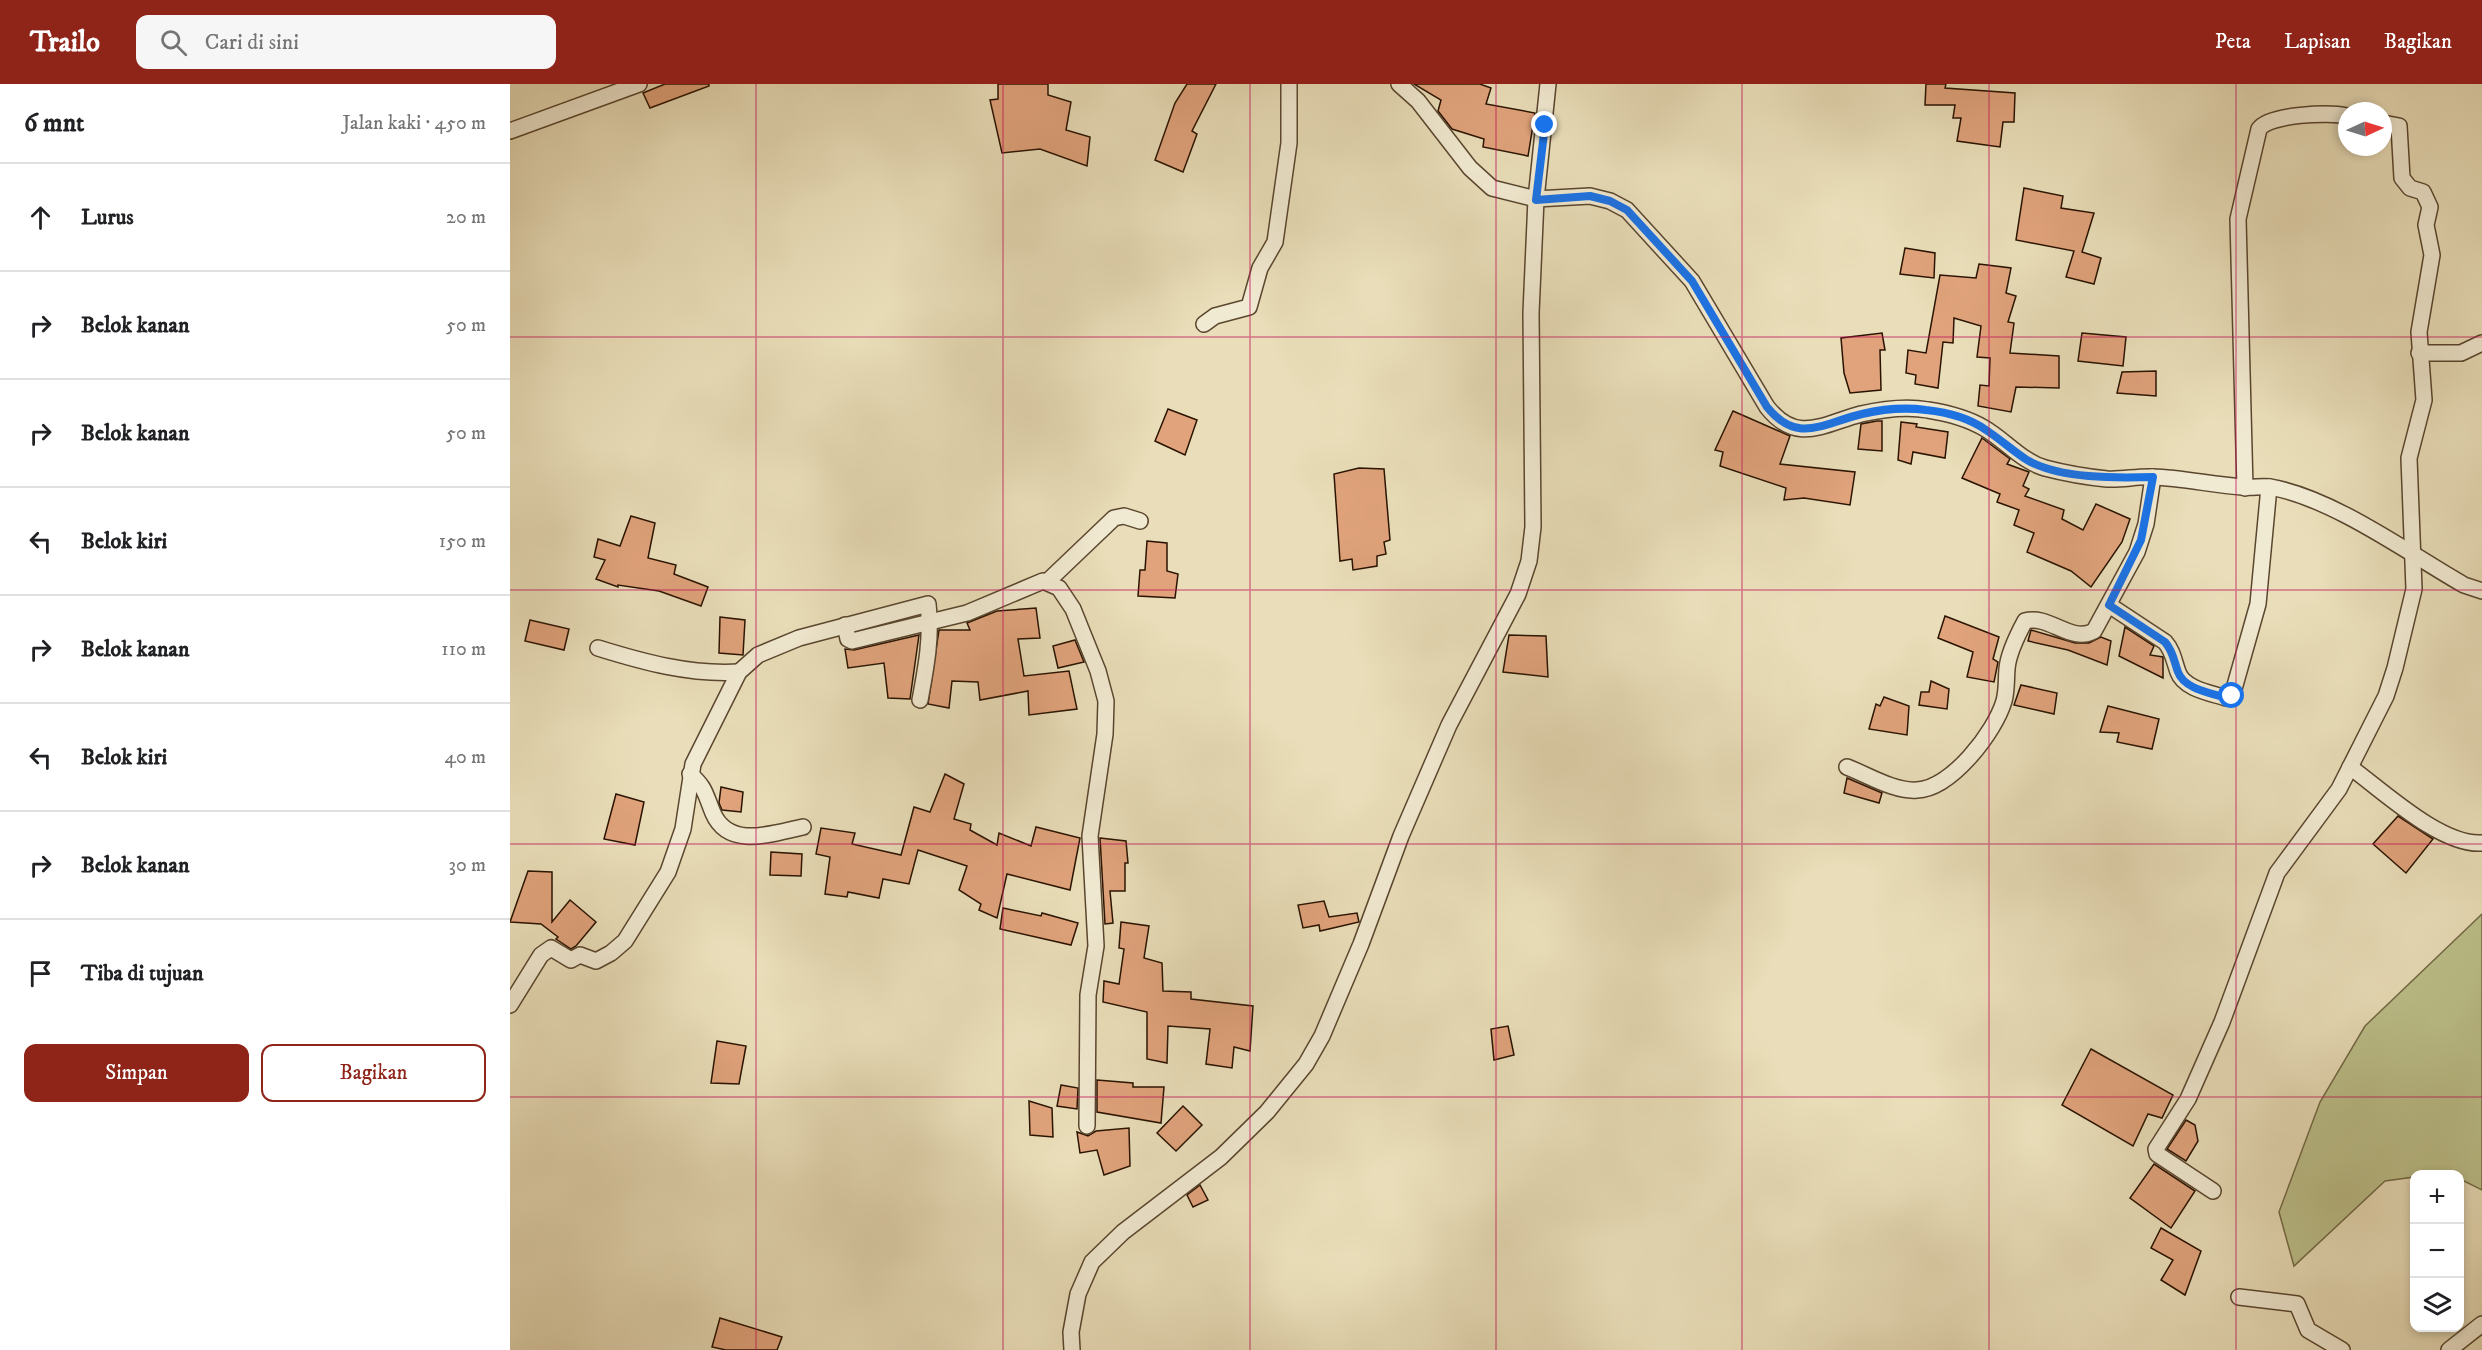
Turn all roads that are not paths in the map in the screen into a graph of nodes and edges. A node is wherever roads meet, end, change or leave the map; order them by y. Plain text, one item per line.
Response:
1 (639, 84) edge
2 (1289, 84) edge
3 (1399, 84) edge
4 (1548, 84) edge
5 (2338, 115) edge
6 (2392, 125) edge
7 (510, 130) edge
8 (1536, 200) junction
9 (1204, 324) dead end
10 (2482, 343) edge
11 (2419, 352) junction
12 (2153, 477) junction
13 (2269, 487) junction
14 (2245, 488) junction
15 (1140, 521) dead end
16 (2414, 556) junction
17 (1048, 581) junction
18 (2482, 591) edge
19 (2109, 605) junction
20 (930, 616) junction
21 (598, 648) dead end
22 (738, 672) junction
23 (920, 700) dead end
24 (1847, 767) dead end
25 (2350, 767) junction
26 (695, 778) junction
27 (803, 826) dead end
28 (2482, 843) edge
29 (510, 1005) edge
30 (1087, 1126) dead end
31 (2214, 1191) dead end
32 (2239, 1297) dead end
33 (2482, 1324) edge
34 (1072, 1350) edge
35 (2342, 1350) edge
36 (2449, 1350) edge

1 - 7 street
2 - 9 street
3 - 8 street
4 - 8 street
5 - 14 street
6 - 11 street
8 - 12 street
8 - 34 street
10 - 11 street
11 - 16 street
12 - 14 street
12 - 19 street
13 - 14 street
13 - 16 street
13 - 19 street
15 - 17 street
16 - 18 street
16 - 25 street
17 - 20 street
17 - 30 street
19 - 24 street
20 - 22 street
20 - 23 street
21 - 22 street
22 - 26 street
25 - 28 street
25 - 31 street
26 - 27 street
26 - 29 street
32 - 35 street
33 - 36 street

